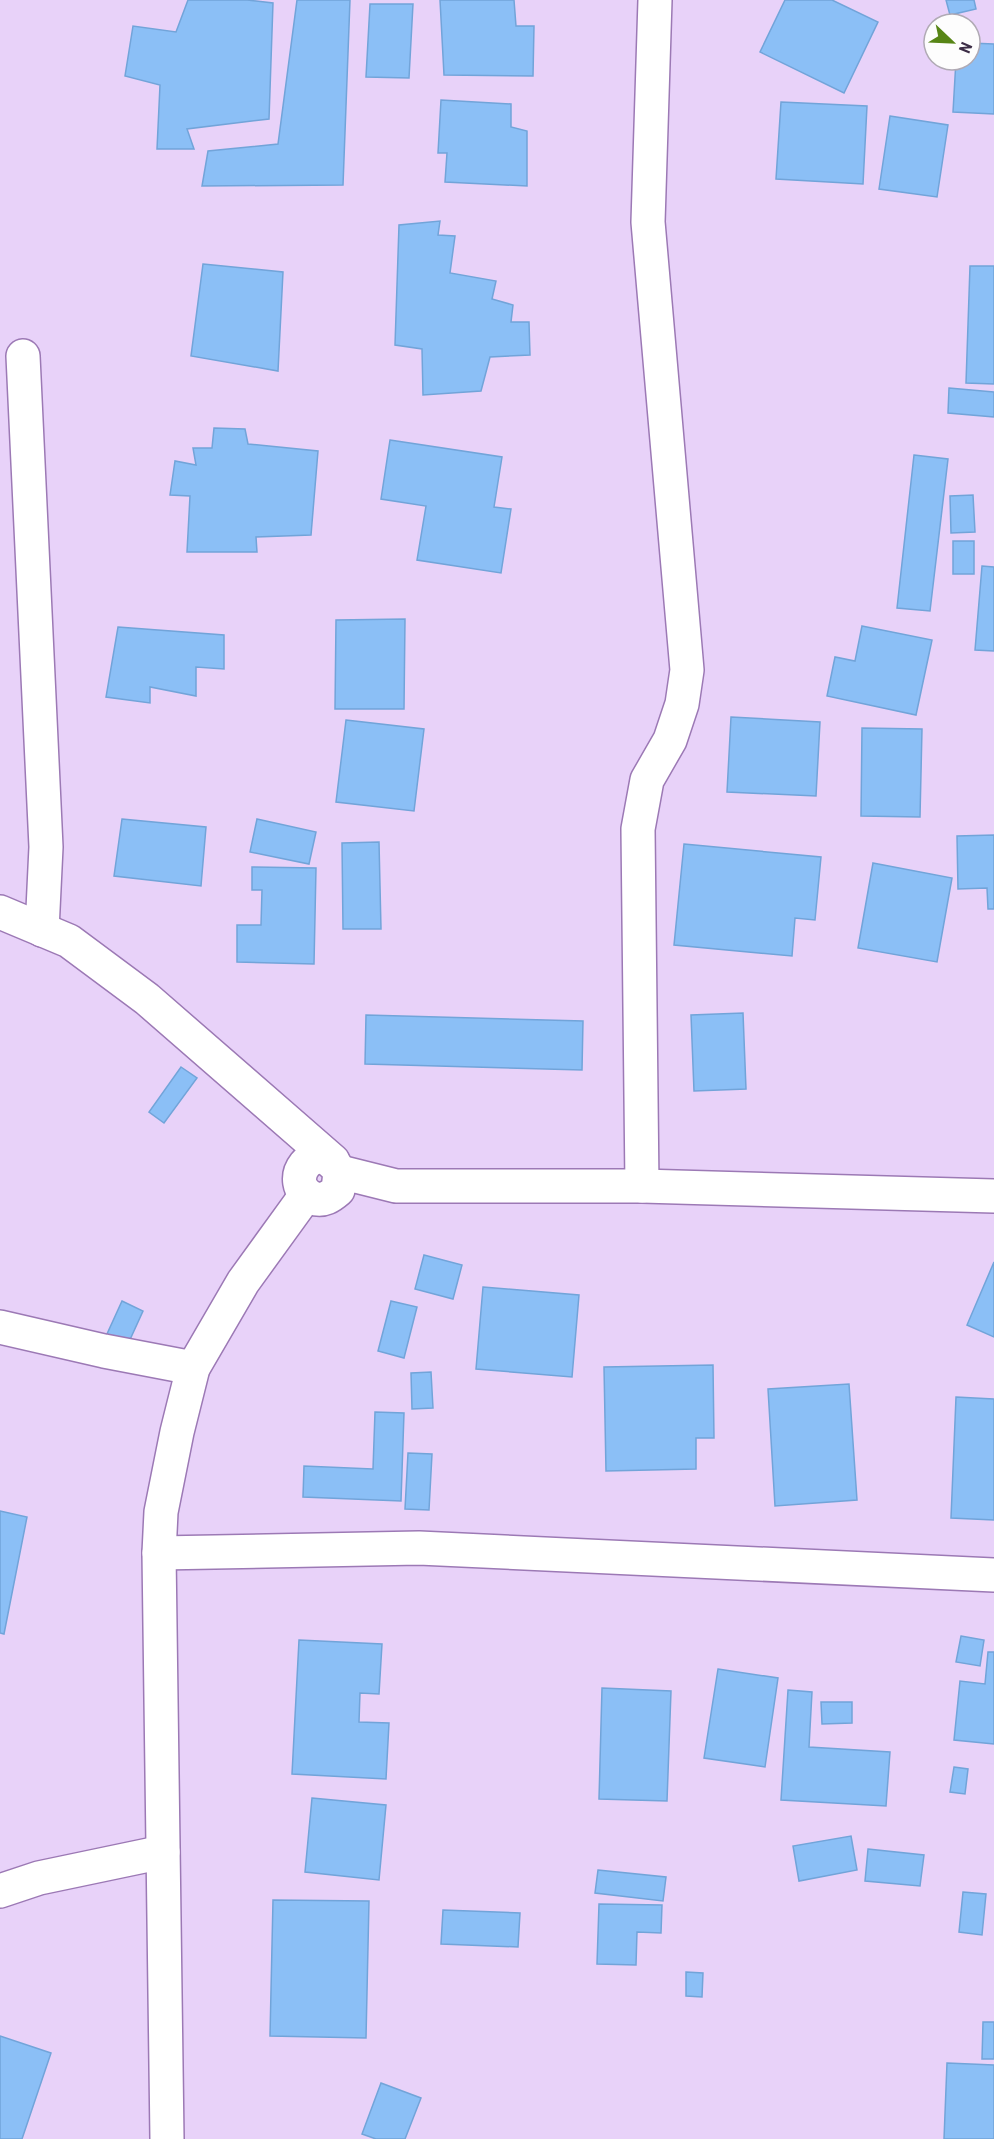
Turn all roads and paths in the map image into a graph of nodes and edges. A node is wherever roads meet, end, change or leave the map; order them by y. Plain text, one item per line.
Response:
1 (655, 0) edge
2 (23, 356) dead end
3 (0, 912) edge
4 (42, 930) junction
5 (261, 1100) junction
6 (337, 1174) junction
7 (303, 1183) junction
8 (642, 1186) junction
9 (994, 1196) edge
10 (0, 1327) edge
11 (194, 1368) junction
12 (159, 1553) junction
13 (994, 1575) edge
14 (163, 1852) junction
15 (0, 1891) edge
16 (167, 2139) edge

1 - 8 street
2 - 4 street
3 - 4 street
4 - 5 street
5 - 6 street
5 - 7 street
6 - 7 street
6 - 8 street
7 - 11 street
8 - 9 street
10 - 11 street
11 - 12 street
12 - 13 street
12 - 14 street
14 - 15 street
14 - 16 street

